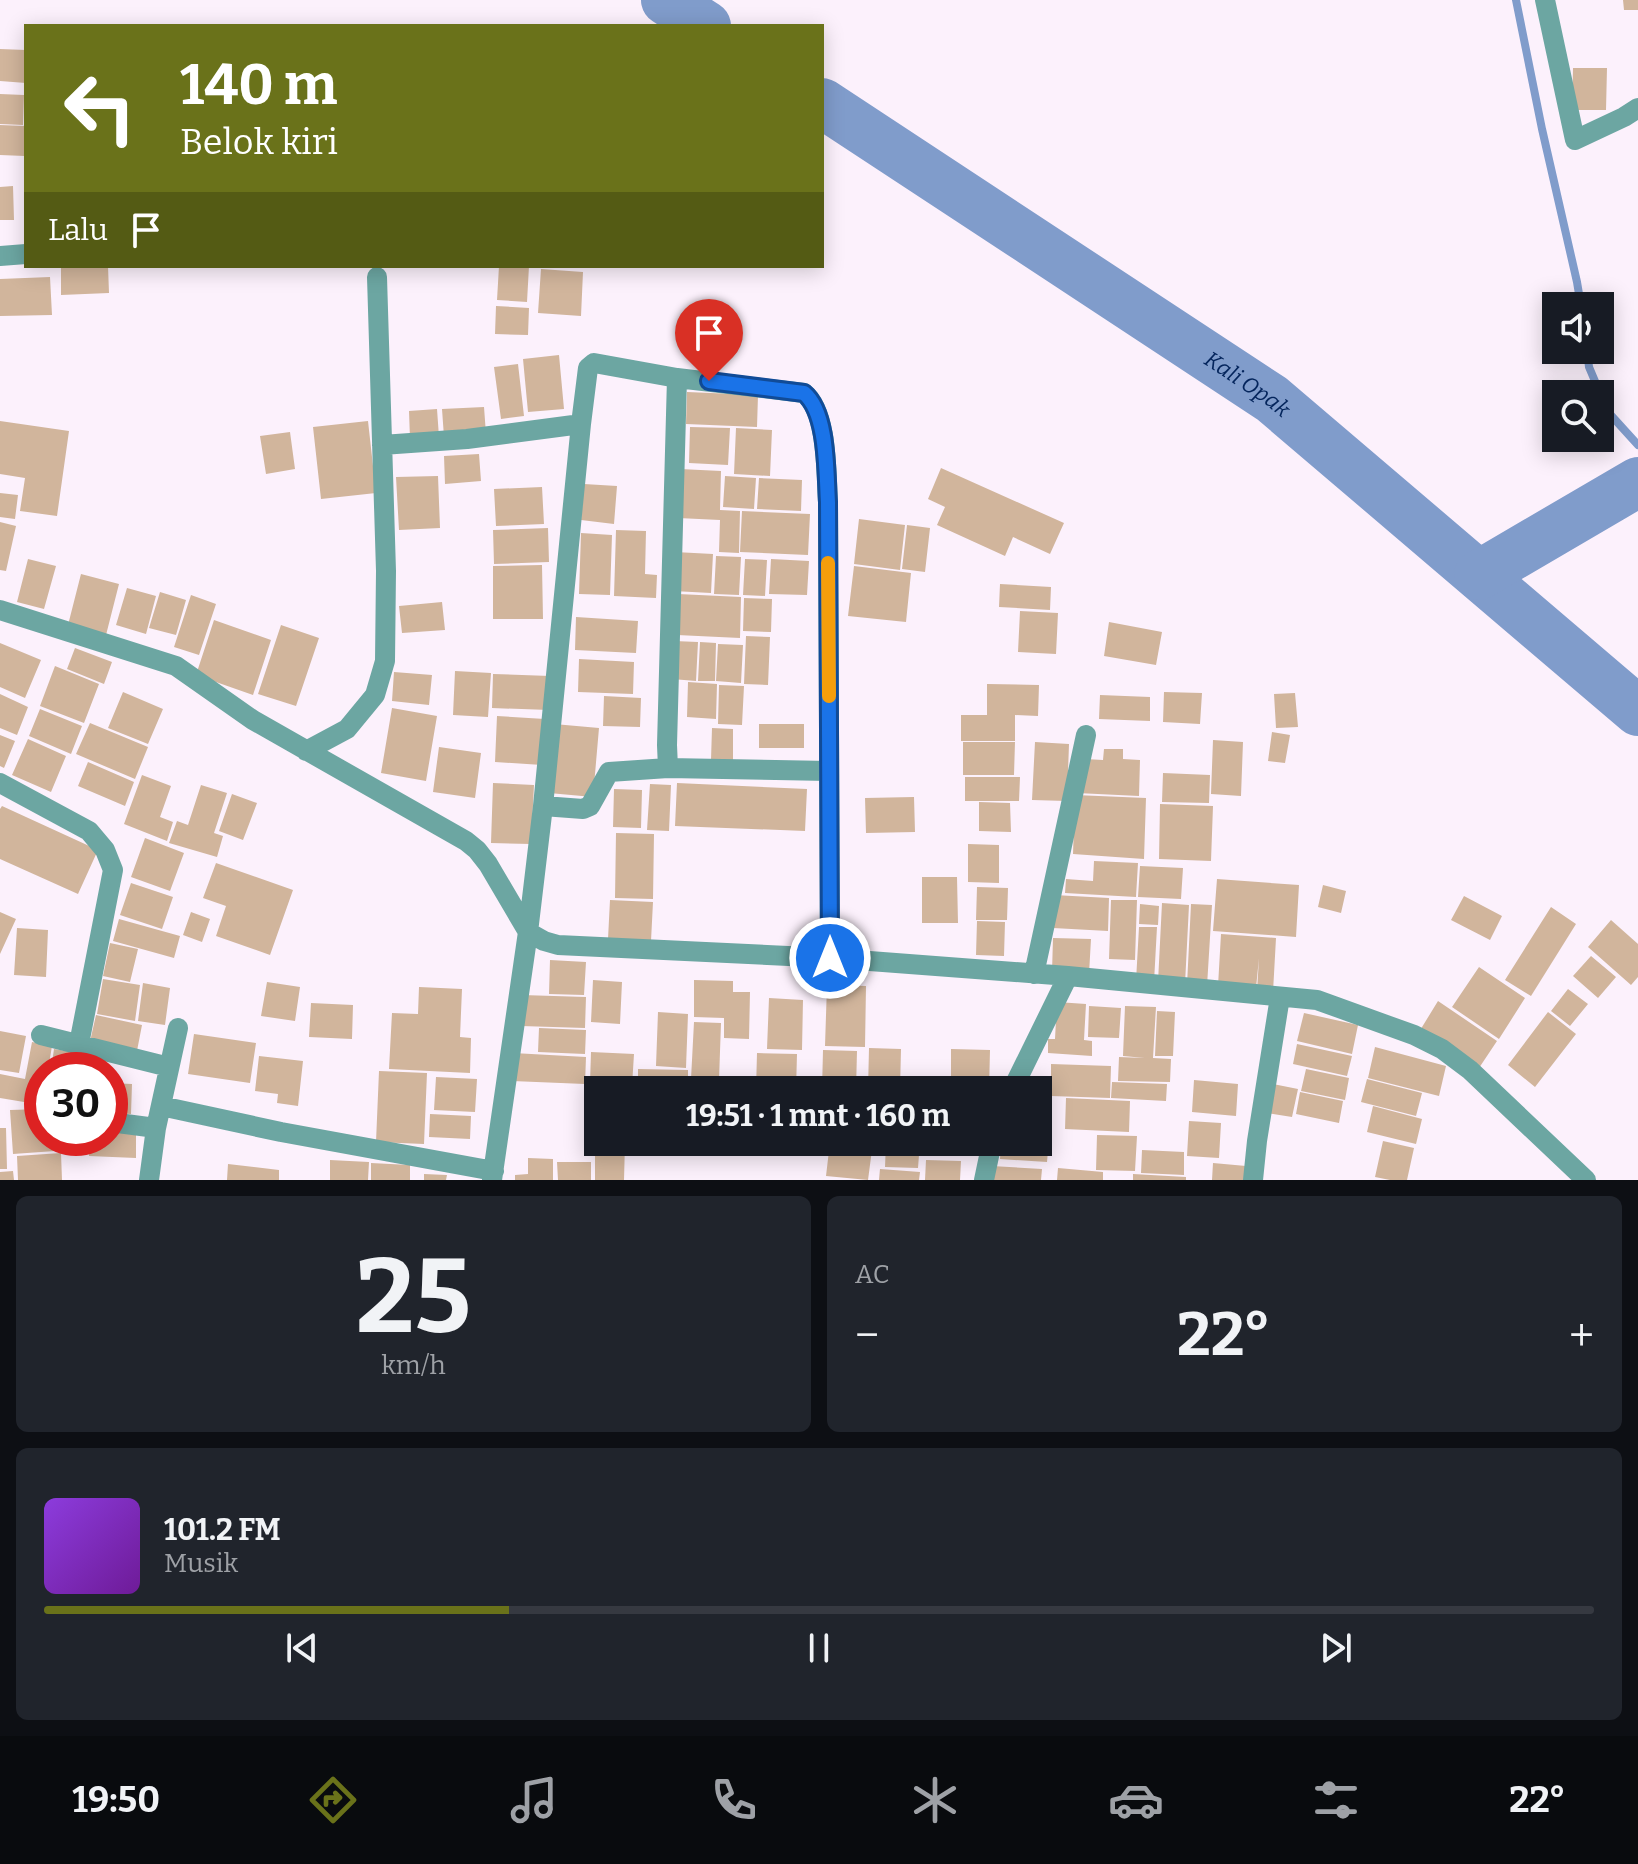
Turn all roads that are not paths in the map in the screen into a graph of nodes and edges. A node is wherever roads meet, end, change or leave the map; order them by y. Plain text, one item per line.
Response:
1 (1545, 0) edge
2 (1638, 108) edge
3 (24, 254) edge
4 (0, 256) edge
5 (377, 277) dead end
6 (677, 378) junction
7 (581, 424) junction
8 (382, 445) junction
9 (1, 613) edge
10 (1086, 735) dead end
11 (306, 751) junction
12 (668, 768) junction
13 (829, 771) junction
14 (0, 783) edge
15 (543, 806) junction
16 (528, 932) junction
17 (830, 958) junction
18 (1034, 974) junction
19 (1068, 976) junction
20 (1280, 997) junction
21 (178, 1028) dead end
22 (41, 1035) dead end
23 (79, 1044) junction
24 (169, 1067) junction
25 (1019, 1076) edge
26 (161, 1106) junction
27 (128, 1124) edge
28 (156, 1128) junction
29 (989, 1156) edge
30 (493, 1175) edge
31 (149, 1180) edge
32 (984, 1180) edge
33 (1253, 1180) edge
34 (1586, 1180) edge

1 - 2 street
3 - 4 street
5 - 8 street
6 - 7 street
6 - 12 street
6 - 13 street
7 - 8 street
7 - 15 street
8 - 11 street
9 - 11 street
10 - 18 street
11 - 16 street
12 - 13 street
12 - 15 street
13 - 17 street
14 - 23 street
15 - 16 street
16 - 17 street
16 - 30 street
17 - 18 street
18 - 19 street
19 - 20 street
19 - 25 street
20 - 33 street
20 - 34 street
21 - 24 street
22 - 23 street
23 - 24 street
24 - 26 street
26 - 28 street
26 - 30 street
27 - 28 street
28 - 31 street
29 - 32 street

